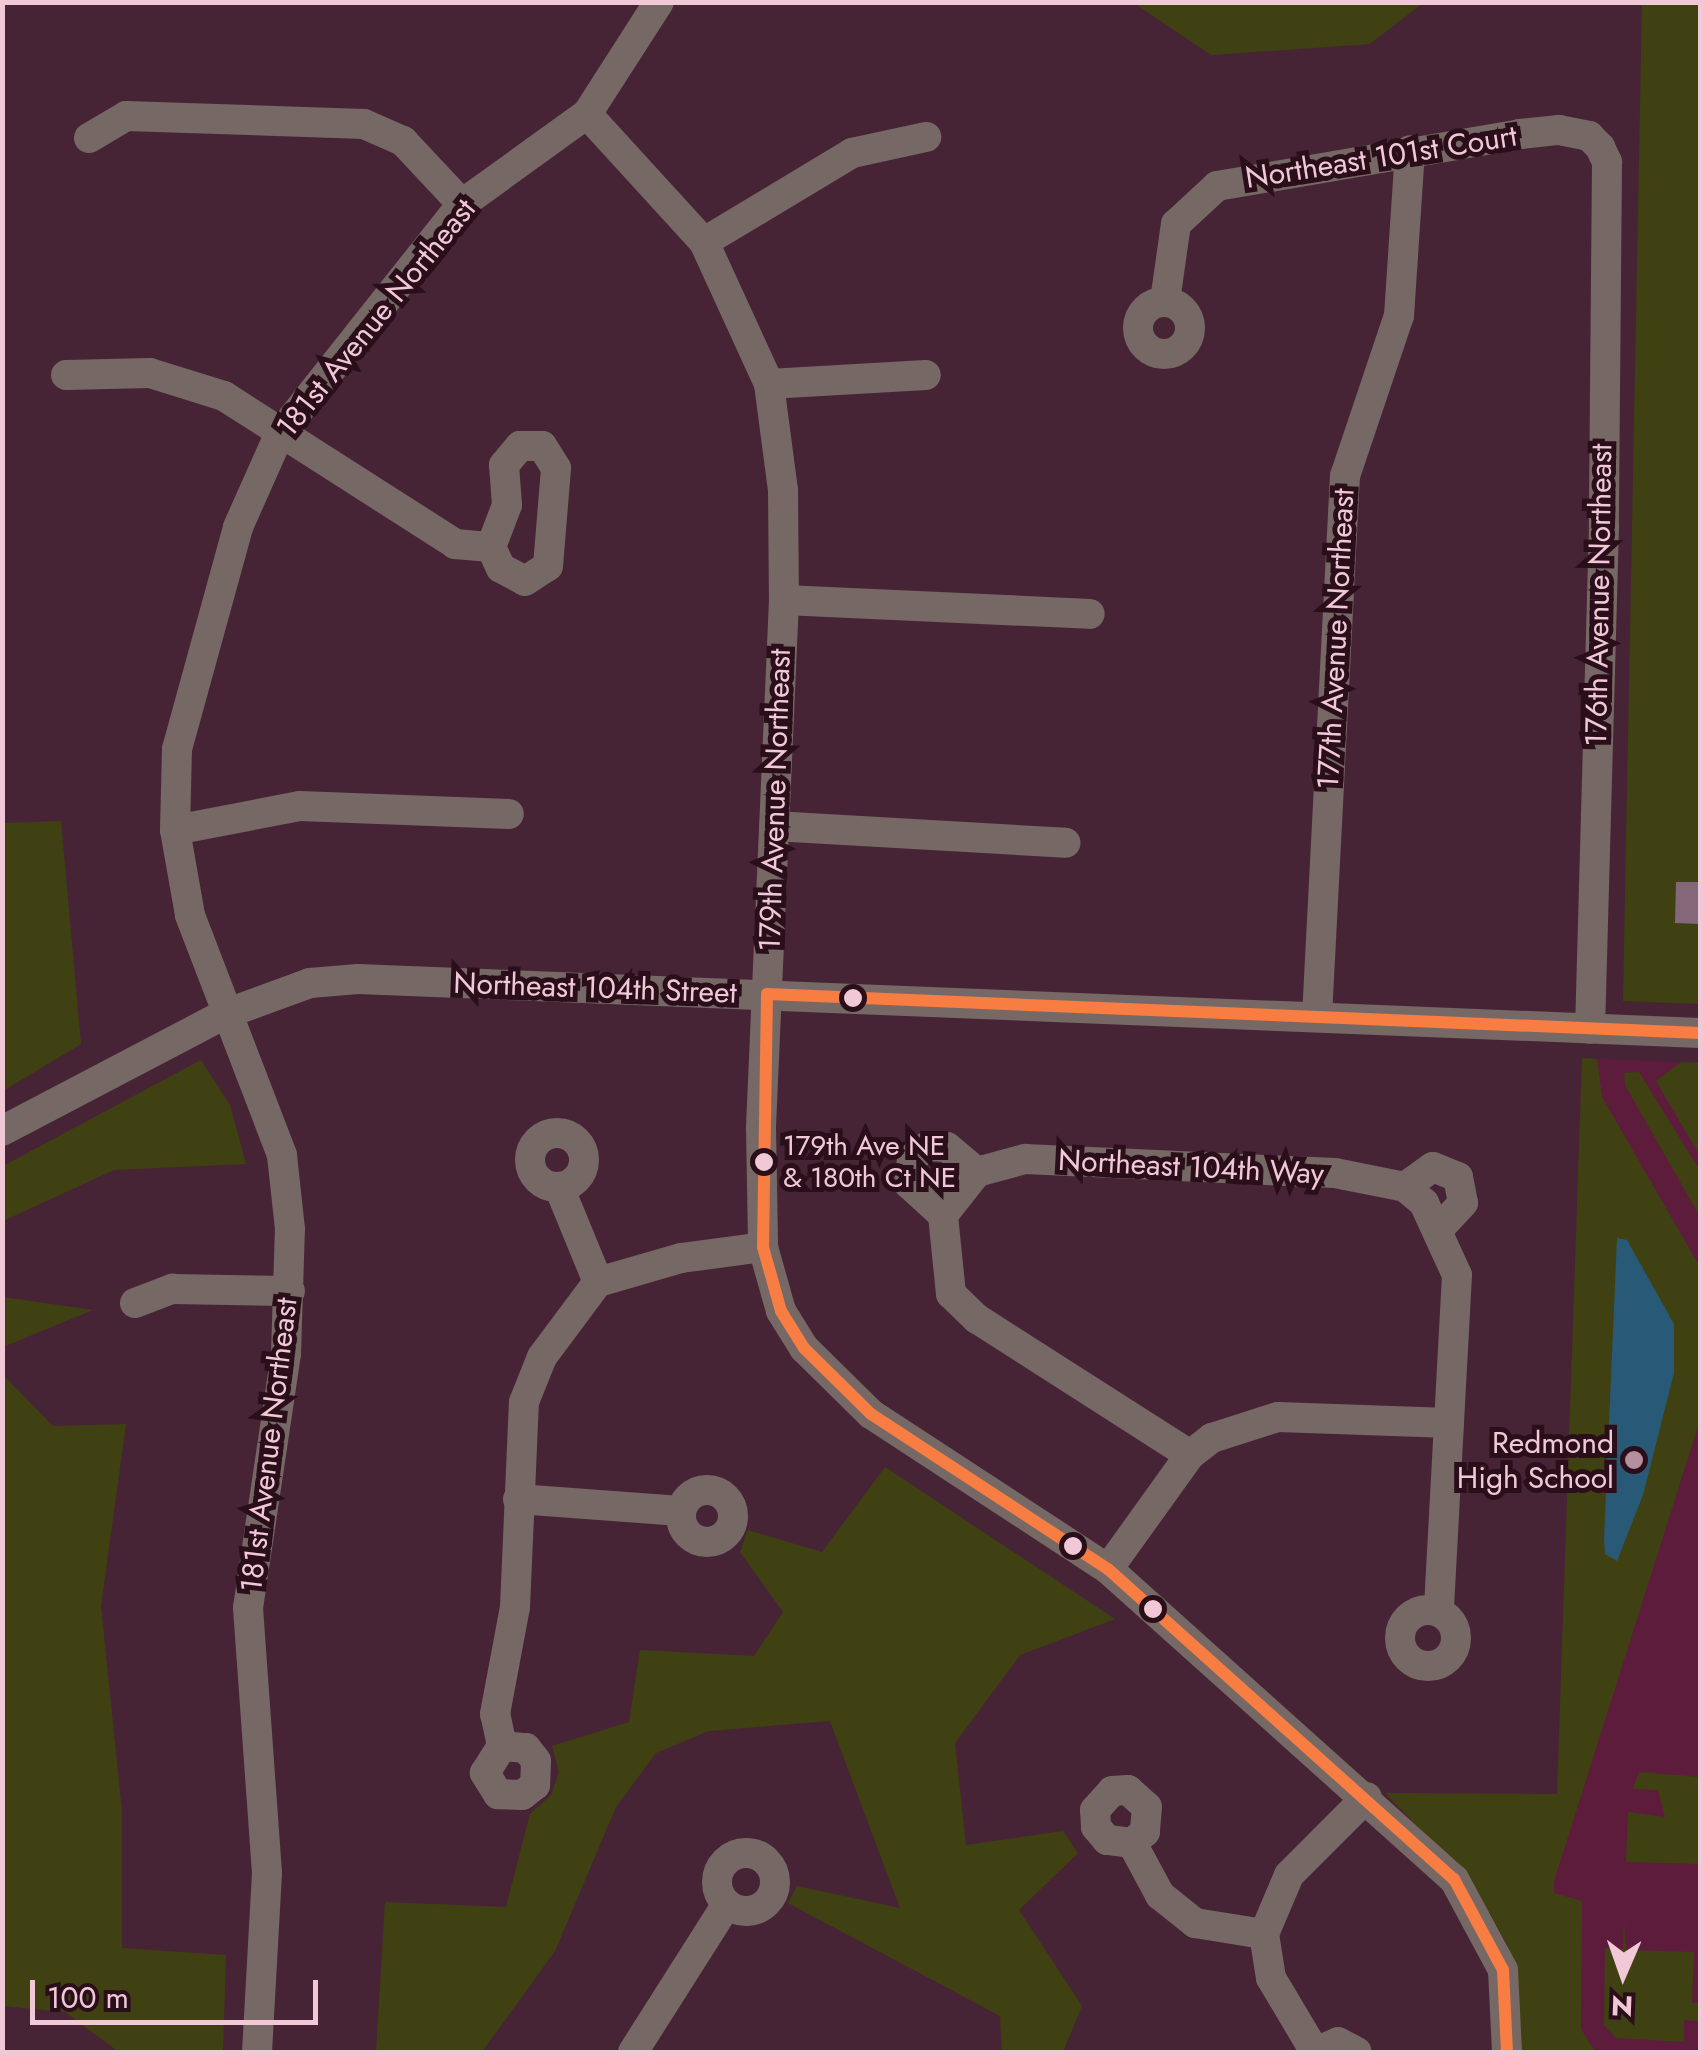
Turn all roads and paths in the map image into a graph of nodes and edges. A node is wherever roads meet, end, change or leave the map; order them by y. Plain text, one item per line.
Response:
1 (660, 2) edge
2 (587, 114) junction
3 (926, 137) dead end
4 (89, 138) dead end
5 (1410, 150) junction
6 (1607, 162) joint
7 (462, 204) junction
8 (704, 242) junction
9 (1165, 302) dead end
10 (66, 375) dead end
11 (926, 375) dead end
12 (769, 384) junction
13 (279, 434) junction
14 (491, 547) dead end
15 (784, 600) junction
16 (1090, 614) dead end
17 (508, 814) dead end
18 (774, 826) junction
19 (175, 830) junction
20 (1066, 843) dead end
21 (767, 994) junction
22 (225, 1014) junction
23 (1317, 1017) junction
24 (1590, 1029) junction
25 (1700, 1034) edge
26 (2, 1131) edge
27 (559, 1187) dead end
28 (959, 1193) junction
29 (1423, 1206) junction
30 (763, 1247) junction
31 (598, 1282) junction
32 (290, 1291) junction
33 (136, 1302) dead end
34 (1449, 1423) junction
35 (1190, 1455) junction
36 (518, 1498) junction
37 (681, 1511) dead end
38 (1108, 1569) junction
39 (1438, 1612) dead end
40 (502, 1746) dead end
41 (1367, 1797) junction
42 (1132, 1842) dead end
43 (727, 1904) dead end
44 (1264, 1934) junction
45 (257, 2052) edge
46 (633, 2052) edge
47 (1315, 2052) edge
48 (1357, 2052) edge
49 (1507, 2052) edge

1 - 2 street, 181st Avenue Northeast
2 - 7 street, 181st Avenue Northeast
2 - 8 street, 179th Avenue Northeast
3 - 8 street
4 - 7 street
5 - 6 street, Northeast 101st Court
5 - 9 street, Northeast 101st Court
5 - 23 street, 177th Avenue Northeast
6 - 24 street, 176th Avenue Northeast
7 - 13 street, 181st Avenue Northeast
8 - 12 street, 179th Avenue Northeast
10 - 13 street
11 - 12 street
12 - 15 street, 179th Avenue Northeast
13 - 14 street
13 - 19 street, 181st Avenue Northeast
15 - 16 street
15 - 18 street, 179th Avenue Northeast
17 - 19 street
18 - 20 street
18 - 21 street, 179th Avenue Northeast
19 - 22 street, 181st Avenue Northeast
21 - 22 street, Northeast 104th Street
21 - 23 street, Northeast 104th Street
21 - 30 street, 179th Avenue Northeast
22 - 26 street, Northeast 104th Street
22 - 32 street, 181st Avenue Northeast
23 - 24 street, Northeast 104th Street
24 - 25 street, Northeast 104th Street
27 - 31 street
28 - 28 street
28 - 29 street, Northeast 104th Way
28 - 35 street
29 - 29 street
29 - 34 street
30 - 31 street
30 - 38 street, 179th Avenue Northeast
31 - 36 street
32 - 33 street
32 - 45 street, 181st Avenue Northeast
34 - 35 street
34 - 39 street
35 - 38 street
36 - 37 street
36 - 40 street
38 - 41 street, 179th Avenue Northeast
41 - 44 street
41 - 49 street, 179th Avenue Northeast
42 - 44 street
43 - 46 street
44 - 47 street
47 - 48 street

